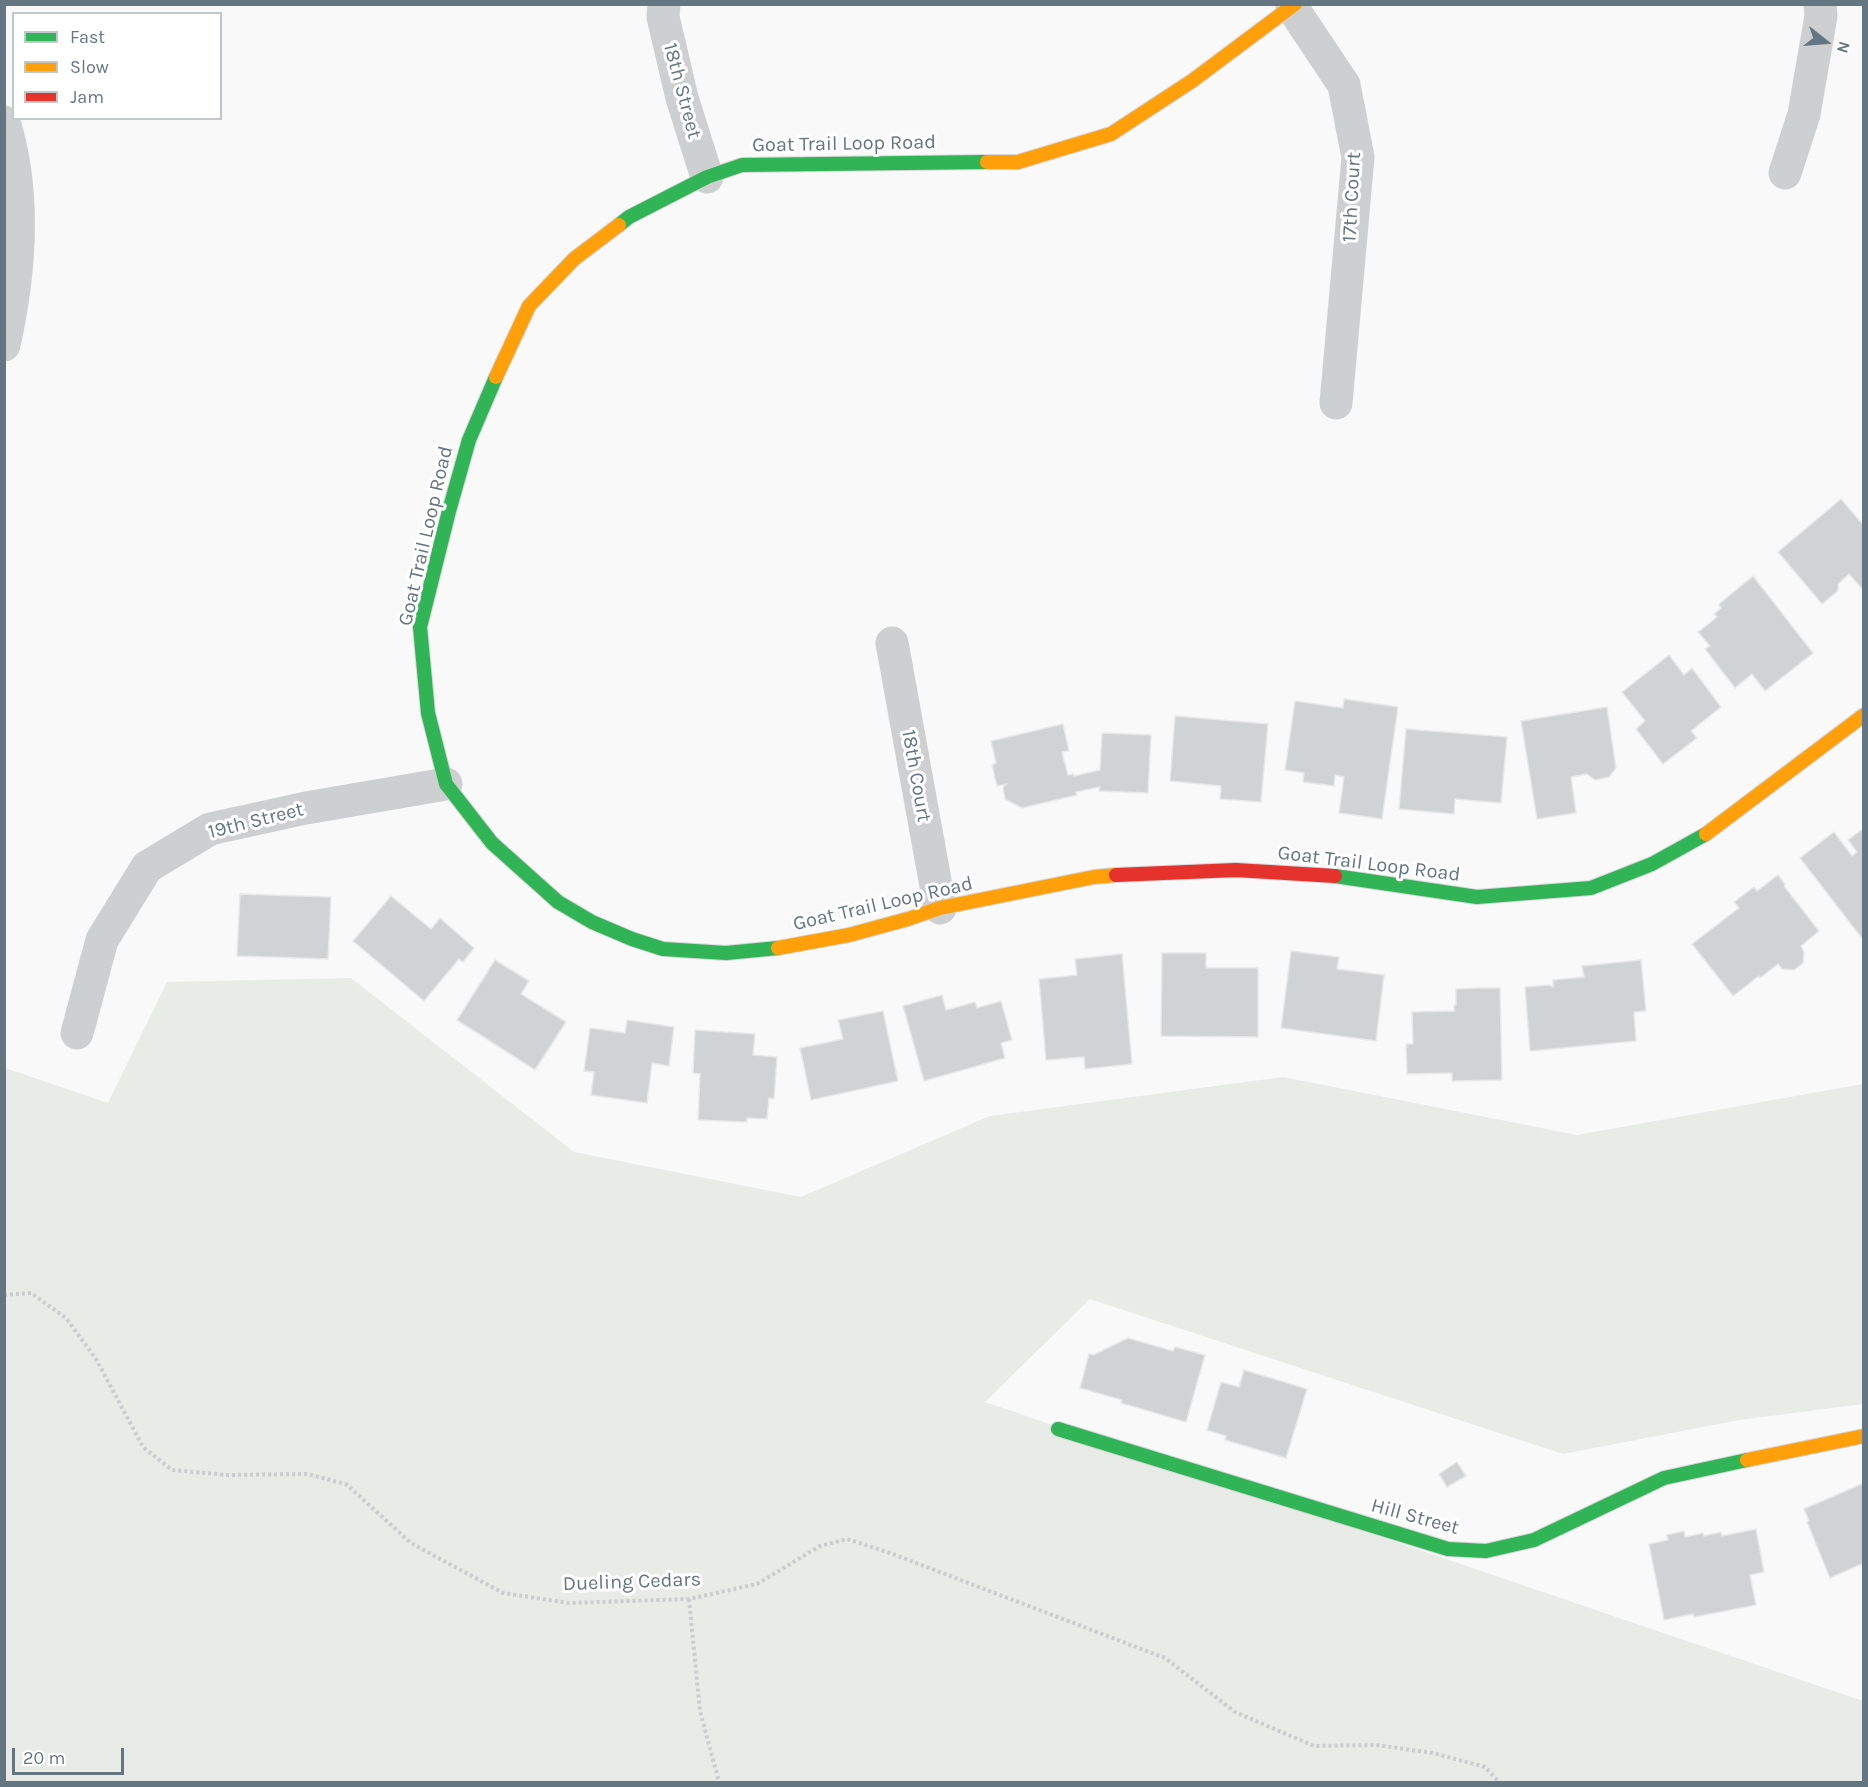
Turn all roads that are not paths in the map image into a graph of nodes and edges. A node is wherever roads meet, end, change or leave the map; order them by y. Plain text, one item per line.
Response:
1 (664, 4) edge
2 (1820, 4) edge
3 (1294, 6) edge
4 (4, 122) edge
5 (1785, 173) dead end
6 (707, 177) junction
7 (4, 345) edge
8 (1336, 403) dead end
9 (892, 643) dead end
10 (1863, 716) edge
11 (446, 784) junction
12 (940, 908) junction
13 (77, 1033) dead end
14 (1059, 1429) dead end
15 (1863, 1436) edge

1 - 6 street, 18th Street
2 - 5 street
3 - 6 street, Goat Trail Loop Road
3 - 8 street, 17th Court
4 - 7 street
6 - 11 street, Goat Trail Loop Road
9 - 12 street, 18th Court
10 - 12 street, Goat Trail Loop Road
11 - 12 street, Goat Trail Loop Road
11 - 13 street, 19th Street
14 - 15 street, Hill Street

